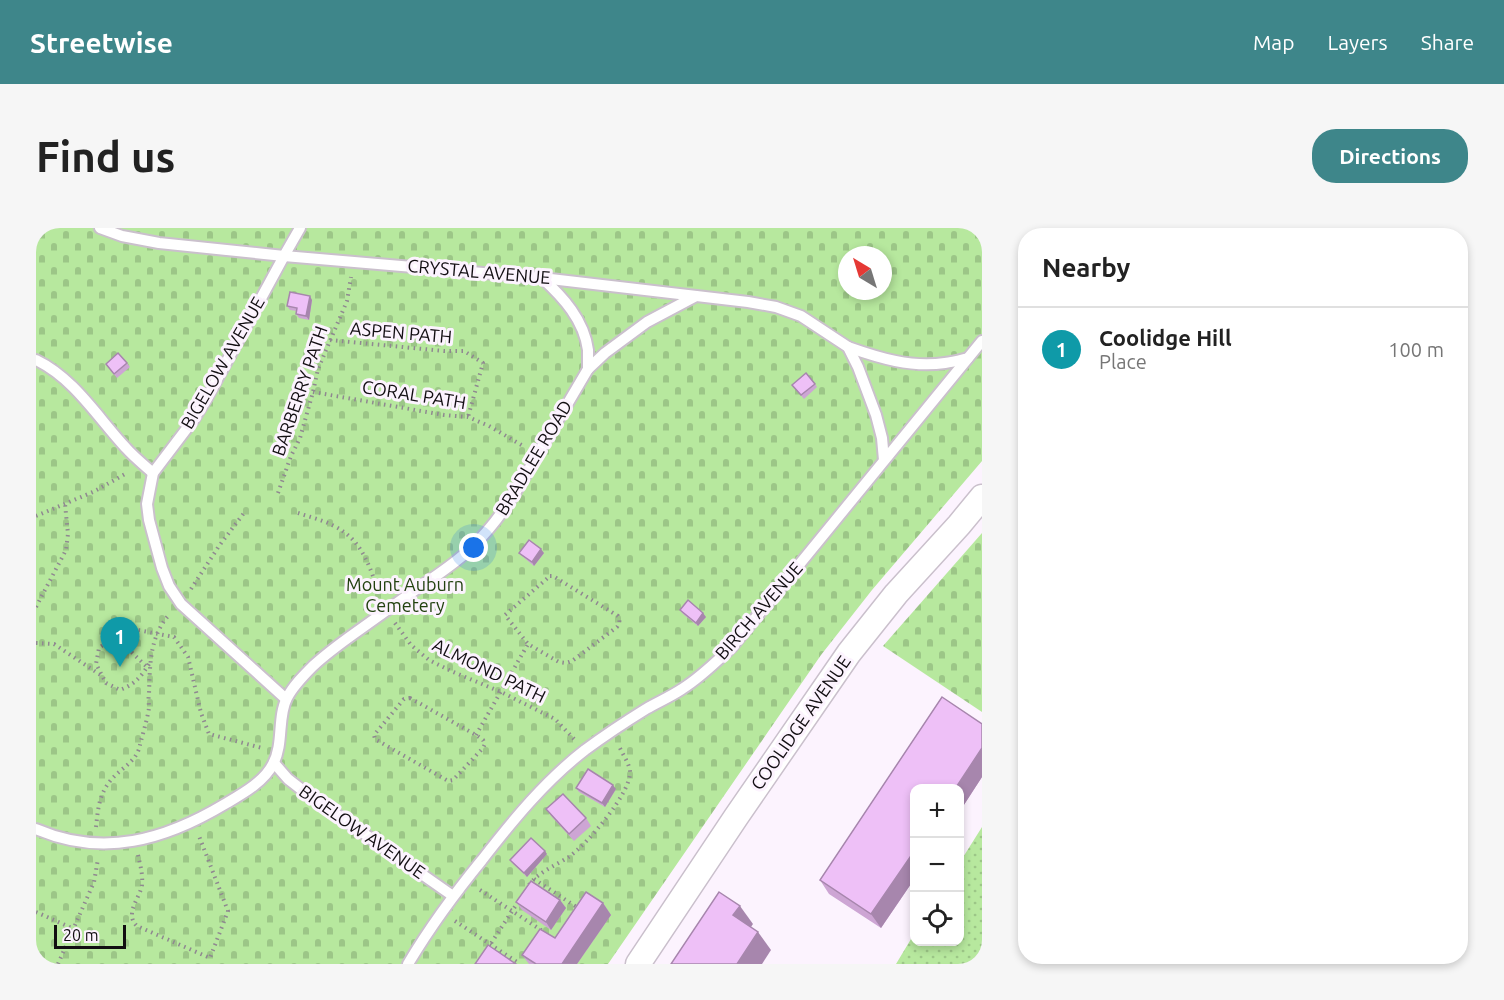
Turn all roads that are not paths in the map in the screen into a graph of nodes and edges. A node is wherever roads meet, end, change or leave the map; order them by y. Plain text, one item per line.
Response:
1 (100, 228) edge
2 (300, 228) edge
3 (284, 256) junction
4 (542, 278) junction
5 (696, 296) junction
6 (982, 340) edge
7 (848, 347) junction
8 (968, 358) junction
9 (36, 360) edge
10 (588, 369) junction
11 (884, 460) junction
12 (153, 473) junction
13 (982, 497) edge
14 (286, 699) junction
15 (274, 764) junction
16 (36, 829) edge
17 (453, 896) junction
18 (408, 964) edge
19 (638, 964) edge

1 - 3 lane, CRYSTAL AVENUE
2 - 3 lane, BIGELOW AVENUE
3 - 4 lane, CRYSTAL AVENUE
3 - 12 lane, BIGELOW AVENUE
4 - 5 lane, CRYSTAL AVENUE
4 - 10 lane
5 - 7 lane, CRYSTAL AVENUE
5 - 10 lane, BRADLEE ROAD
6 - 8 lane, BIRCH AVENUE
7 - 8 lane, CRYSTAL AVENUE
7 - 11 lane
8 - 11 lane, BIRCH AVENUE
9 - 12 lane
10 - 14 lane, BRADLEE ROAD
11 - 17 lane, BIRCH AVENUE
12 - 14 lane, BIGELOW AVENUE
13 - 19 street, COOLIDGE AVENUE
14 - 15 lane, BRADLEE ROAD
15 - 16 lane, BRADLEE ROAD
15 - 17 lane, BIGELOW AVENUE
17 - 18 lane, BIRCH AVENUE

